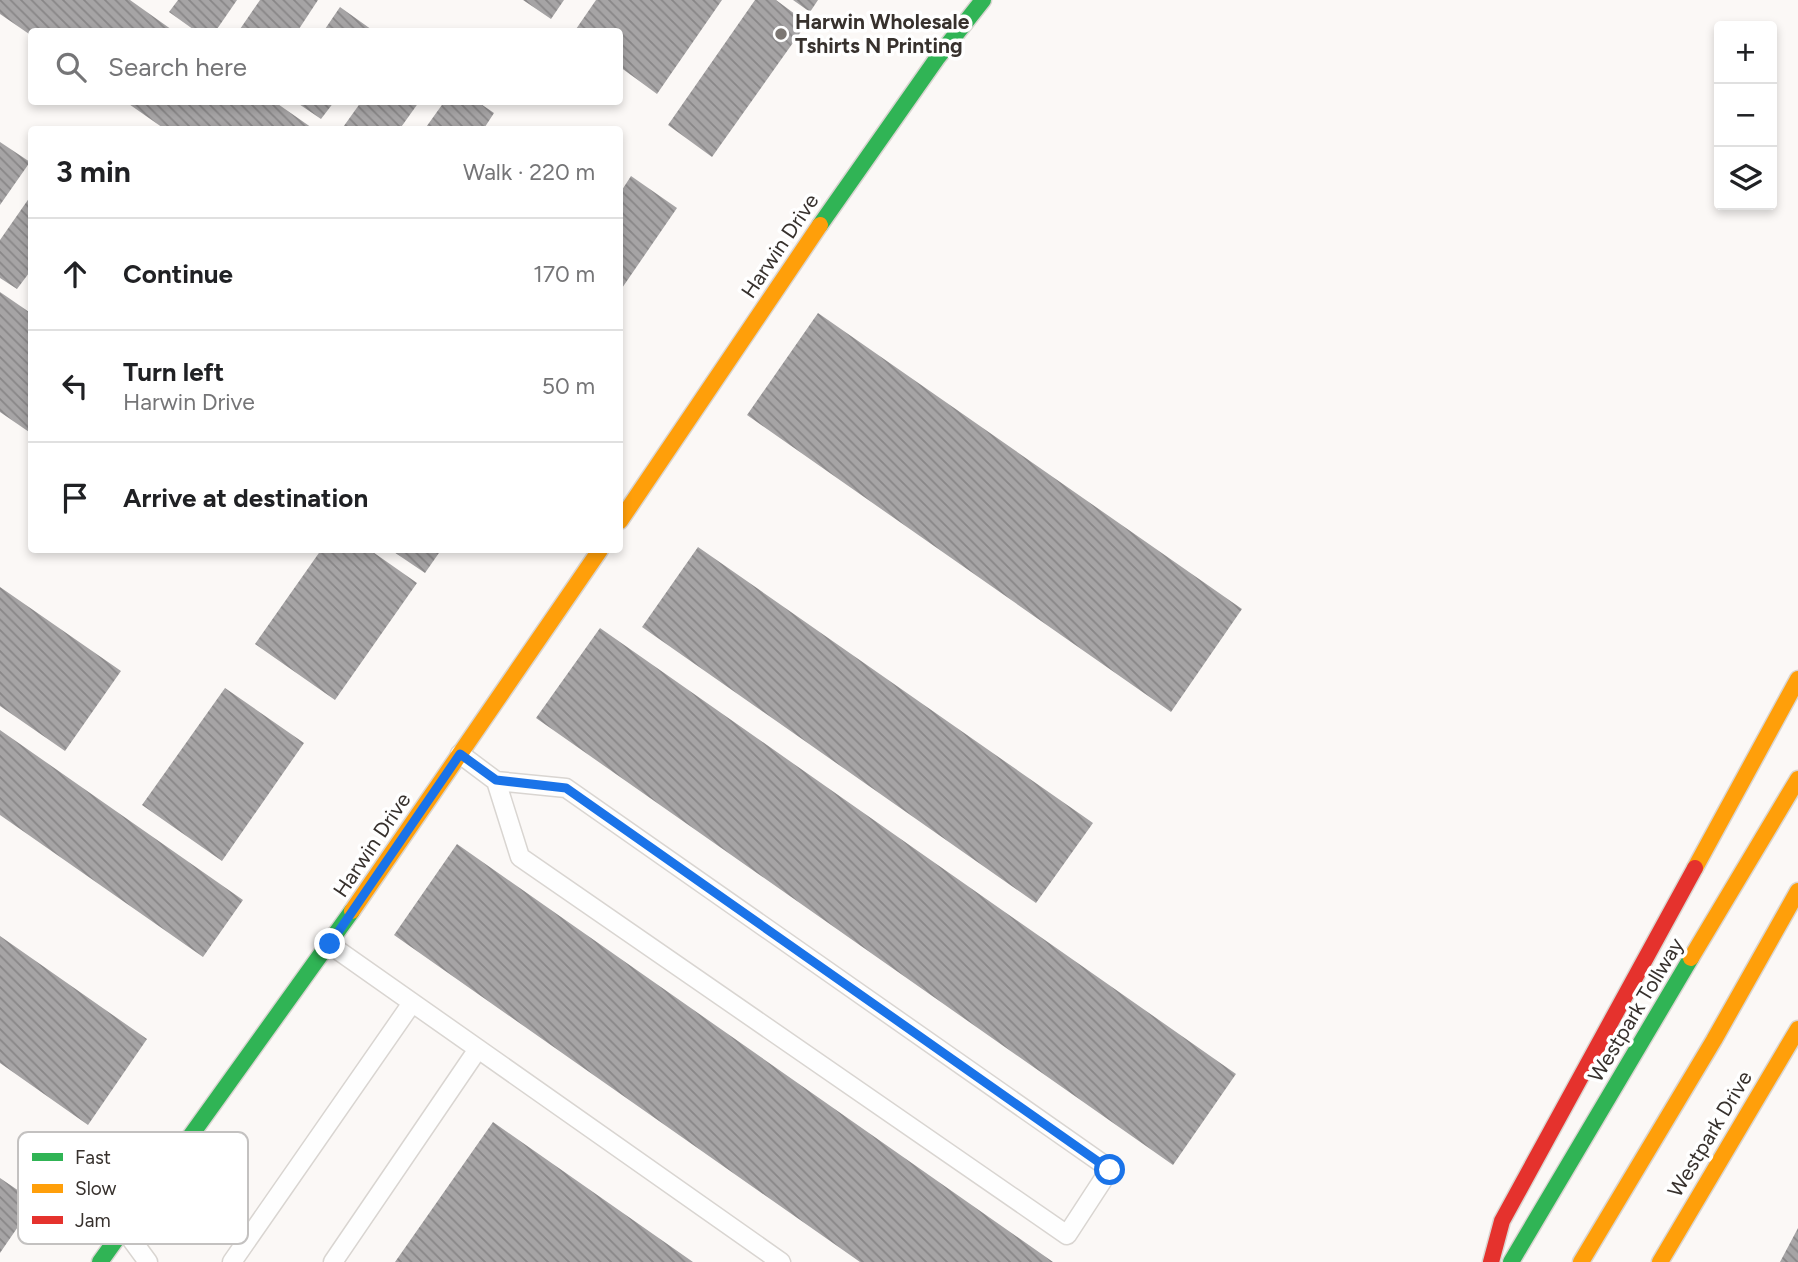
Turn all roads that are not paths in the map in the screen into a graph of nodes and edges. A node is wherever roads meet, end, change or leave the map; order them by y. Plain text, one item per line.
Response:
1 (983, 0) edge
2 (623, 518) edge
3 (598, 553) edge
4 (1798, 679) edge
5 (460, 754) junction
6 (1798, 779) edge
7 (496, 780) junction
8 (1798, 891) edge
9 (330, 944) junction
10 (412, 1003) junction
11 (1798, 1029) edge
12 (478, 1049) junction
13 (193, 1132) edge
14 (248, 1239) edge
15 (112, 1244) edge
16 (135, 1244) edge
17 (245, 1244) edge
18 (100, 1262) edge
19 (148, 1262) edge
20 (232, 1262) edge
21 (332, 1262) edge
22 (781, 1262) edge
23 (1491, 1262) edge
24 (1511, 1262) edge
25 (1581, 1262) edge
26 (1660, 1262) edge

1 - 2 main road, Harwin Drive
3 - 5 main road, Harwin Drive
4 - 23 main road
5 - 7 lane
5 - 9 main road, Harwin Drive
6 - 24 main road, Westpark Tollway
7 - 7 lane
8 - 25 main road
9 - 10 lane
9 - 13 main road, Harwin Drive
10 - 12 lane
10 - 14 lane
11 - 26 main road, Westpark Drive
12 - 21 lane
12 - 22 lane
15 - 18 main road, Harwin Drive
16 - 19 lane
17 - 20 lane

